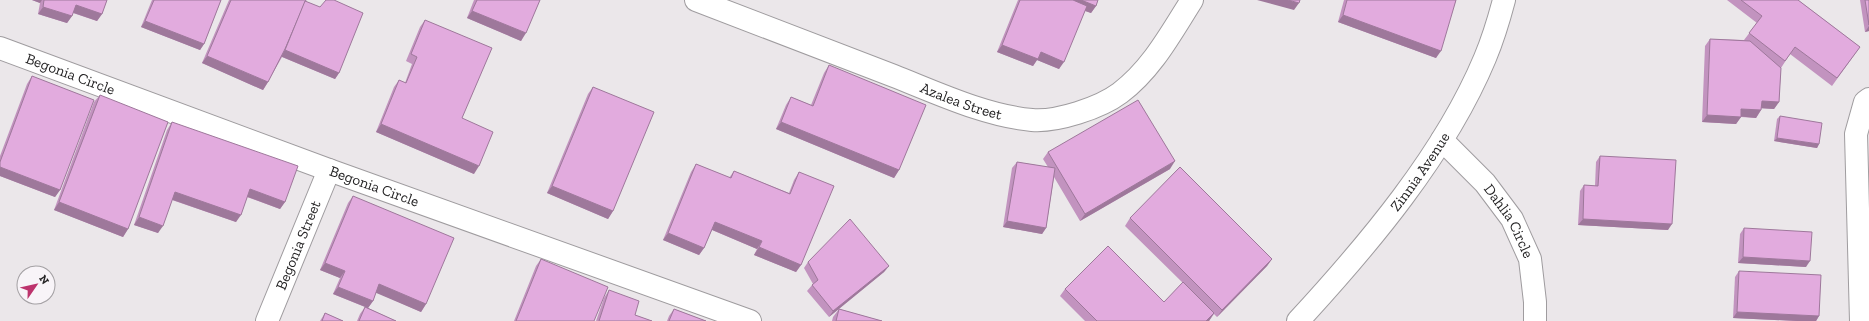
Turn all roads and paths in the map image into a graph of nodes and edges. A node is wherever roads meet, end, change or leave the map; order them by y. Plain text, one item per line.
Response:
1 (696, 0) edge
2 (1192, 0) edge
3 (1504, 0) edge
4 (0, 48) edge
5 (1869, 99) edge
6 (1442, 140) junction
7 (329, 170) junction
8 (267, 321) edge
9 (750, 321) edge
10 (1298, 321) edge
11 (1535, 321) edge
12 (1861, 321) edge

1 - 2 street, Azalea Street
3 - 6 street, Zinnia Avenue
4 - 7 street, Begonia Circle
5 - 12 street
6 - 10 street, Zinnia Avenue
6 - 11 street, Dahlia Circle
7 - 8 street, Begonia Street
7 - 9 street, Begonia Circle

